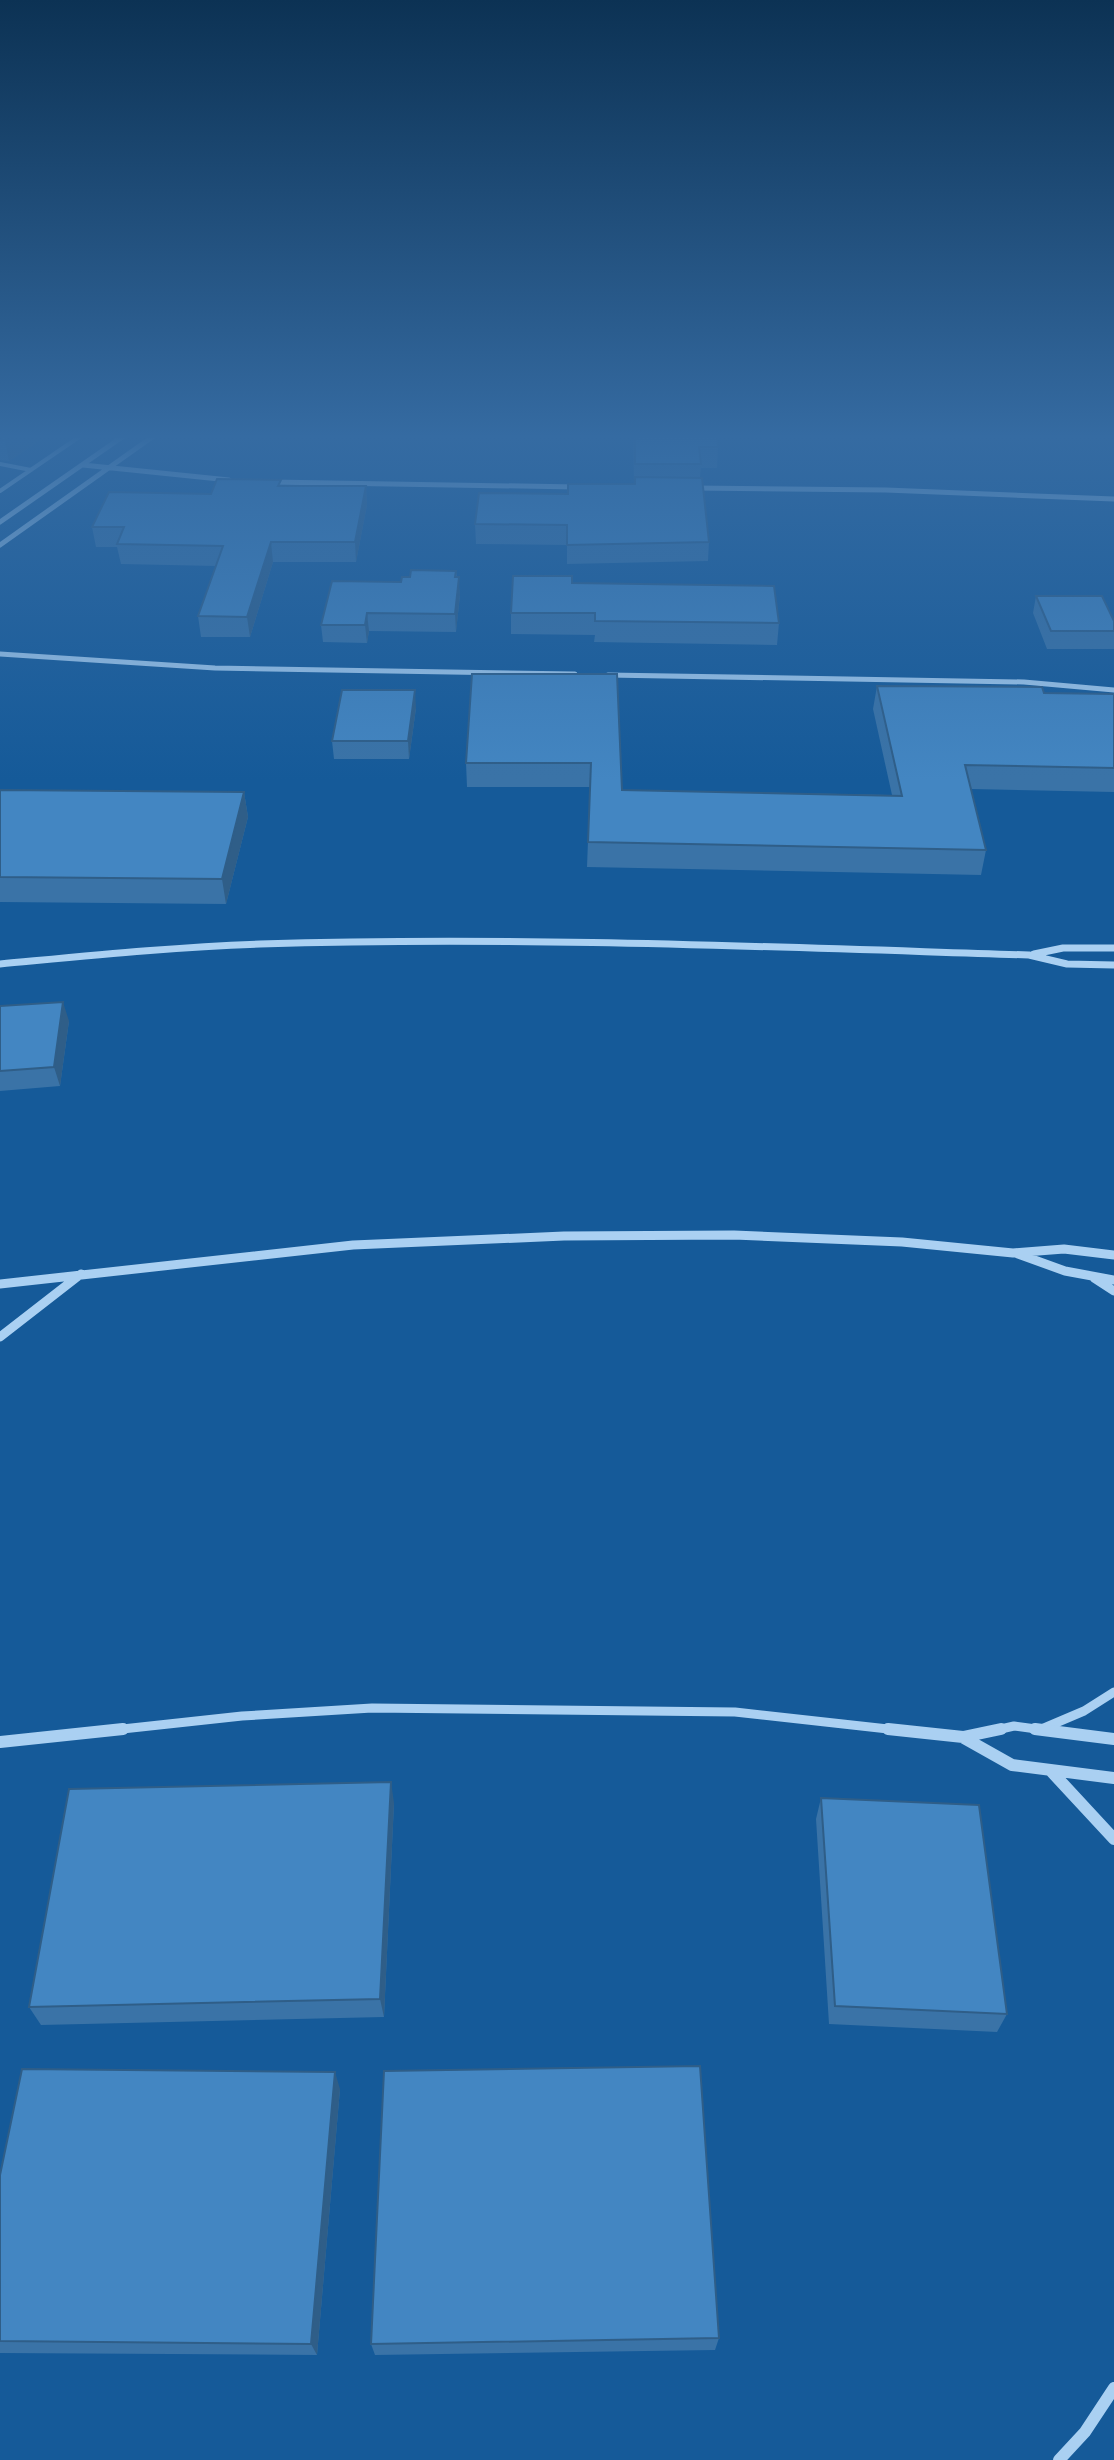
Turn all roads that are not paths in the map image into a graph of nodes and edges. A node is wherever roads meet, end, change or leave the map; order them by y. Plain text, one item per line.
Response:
1 (0, 654) edge
2 (589, 674) edge
3 (605, 675) edge
4 (1114, 690) edge
5 (1114, 948) edge
6 (1029, 955) junction
7 (0, 964) edge
8 (1112, 966) edge
9 (1013, 1253) junction
10 (1114, 1253) edge
11 (82, 1274) junction
12 (1091, 1275) junction
13 (1114, 1280) edge
14 (0, 1284) edge
15 (1114, 1291) edge
16 (0, 1337) edge
17 (1114, 1692) edge
18 (1041, 1730) junction
19 (963, 1737) junction
20 (1114, 1739) edge
21 (0, 1742) edge
22 (1050, 1770) junction
23 (1114, 1778) edge
24 (1114, 1839) edge
25 (1114, 2388) edge
26 (1059, 2460) edge

1 - 2 street
3 - 4 street
5 - 6 street
6 - 7 street
6 - 8 street
9 - 10 street
9 - 11 street
9 - 12 street
11 - 14 street
11 - 16 street
12 - 13 street
12 - 15 street
17 - 18 street
18 - 19 street
18 - 20 street
19 - 21 street
19 - 22 street
22 - 23 street
22 - 24 street
25 - 26 street

